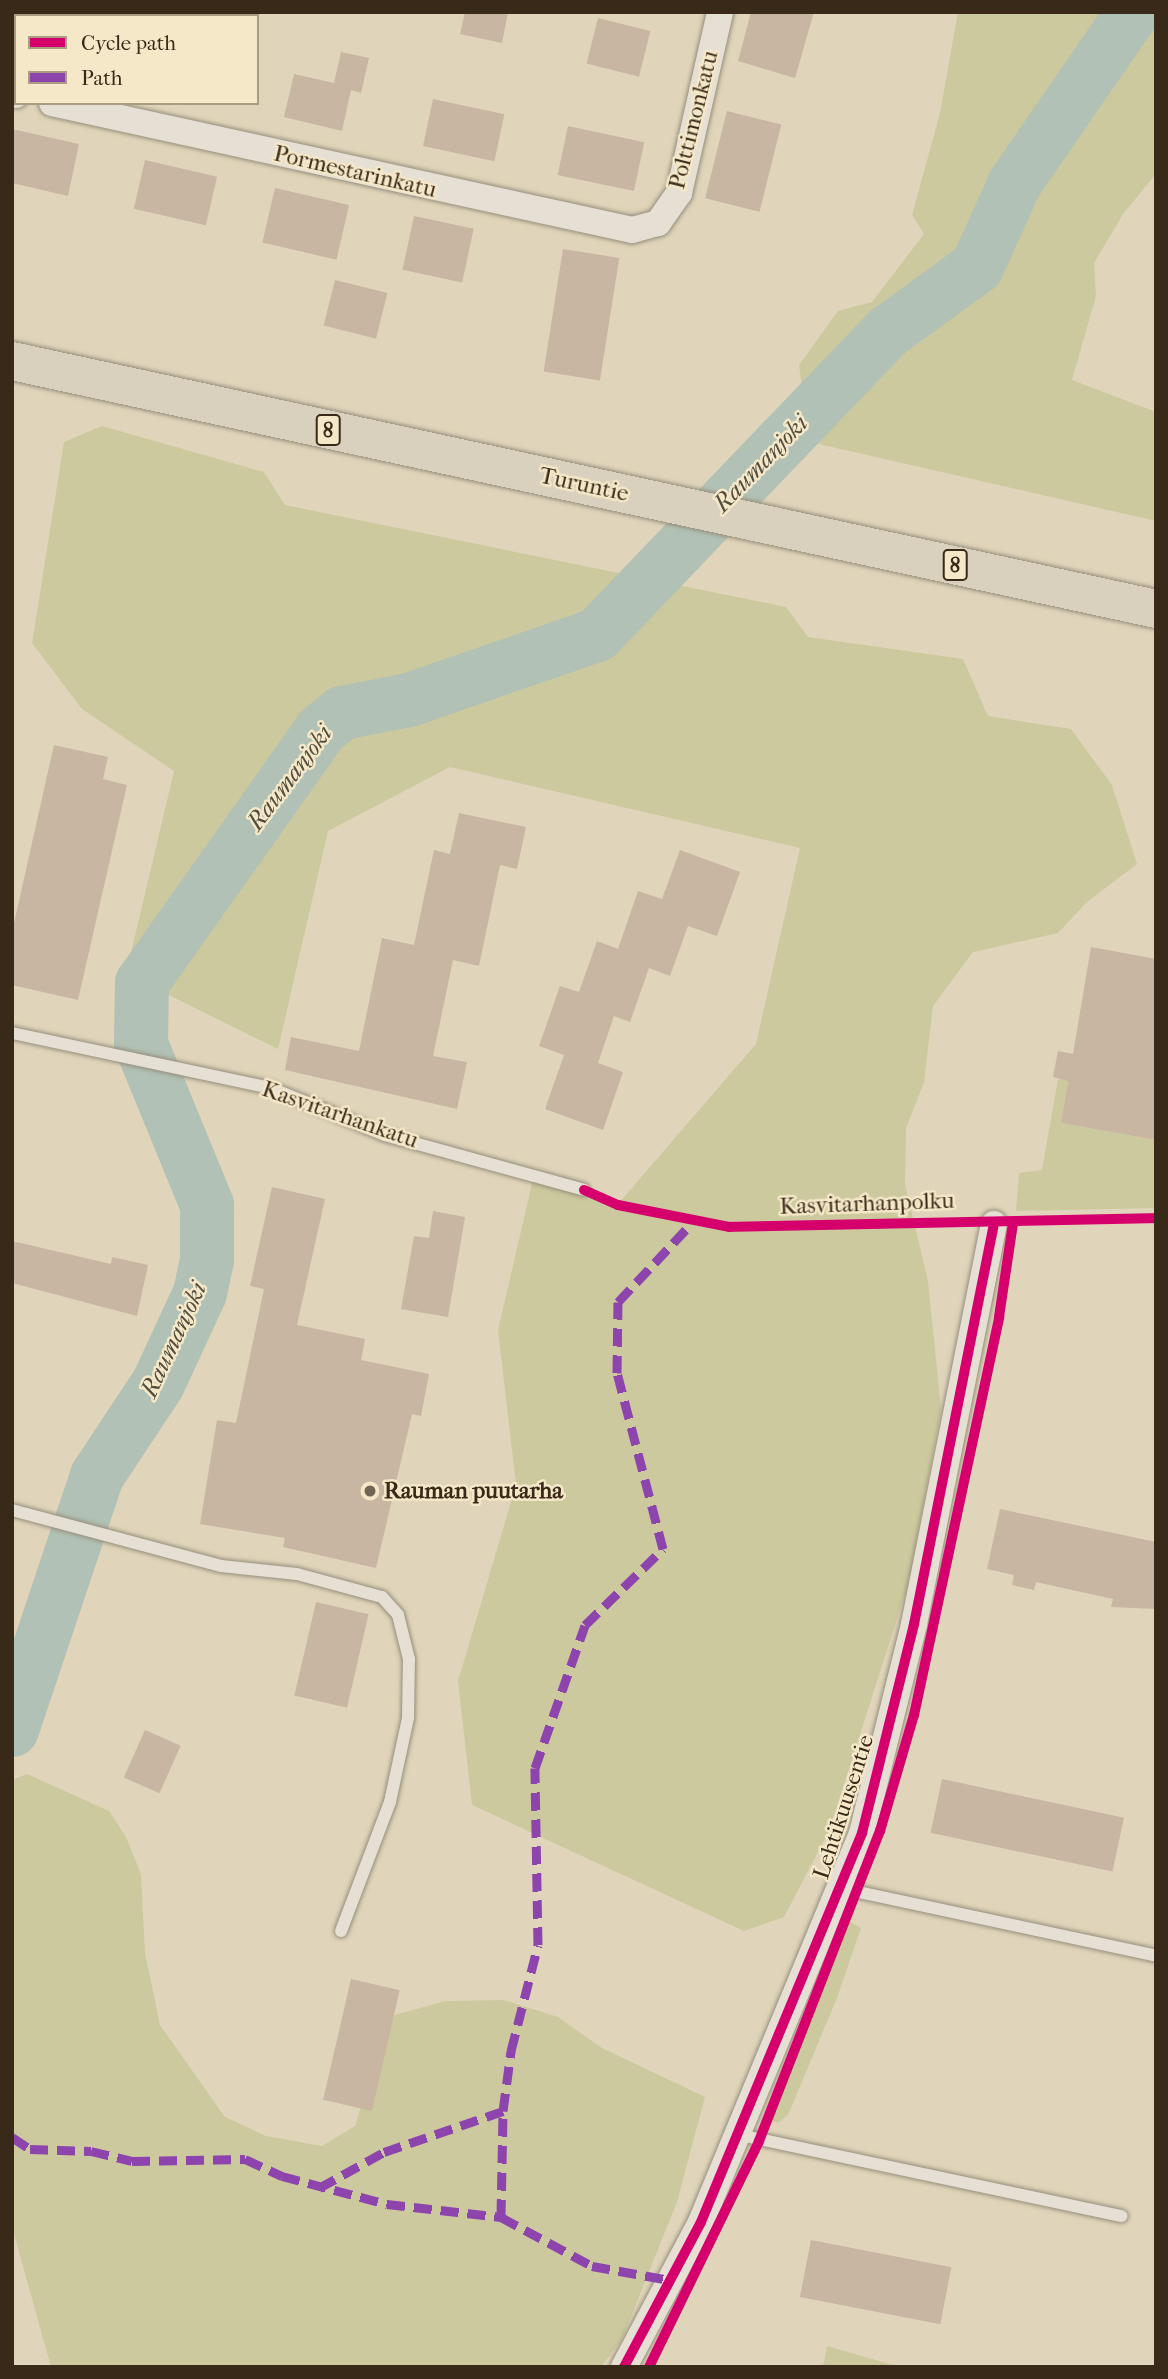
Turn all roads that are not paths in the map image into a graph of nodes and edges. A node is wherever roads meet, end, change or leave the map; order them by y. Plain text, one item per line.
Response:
1 (720, 12) edge
2 (61, 105) edge
3 (658, 223) joint
4 (12, 361) edge
5 (1156, 609) edge
6 (12, 1033) edge
7 (584, 1190) dead end
8 (993, 1224) dead end
9 (12, 1510) edge
10 (840, 1888) junction
11 (341, 1931) dead end
12 (1156, 1956) edge
13 (740, 2135) junction
14 (1121, 2216) dead end
15 (624, 2367) edge

1 - 3 street, Polttimonkatu
2 - 3 street, Pormestarinkatu
4 - 5 highway, Turuntie / 8
6 - 7 lane, Kasvitarhankatu
8 - 10 street, Lehtikuusentie
9 - 11 lane
10 - 12 lane
10 - 13 street, Lehtikuusentie
13 - 14 lane
13 - 15 street, Lehtikuusentie

